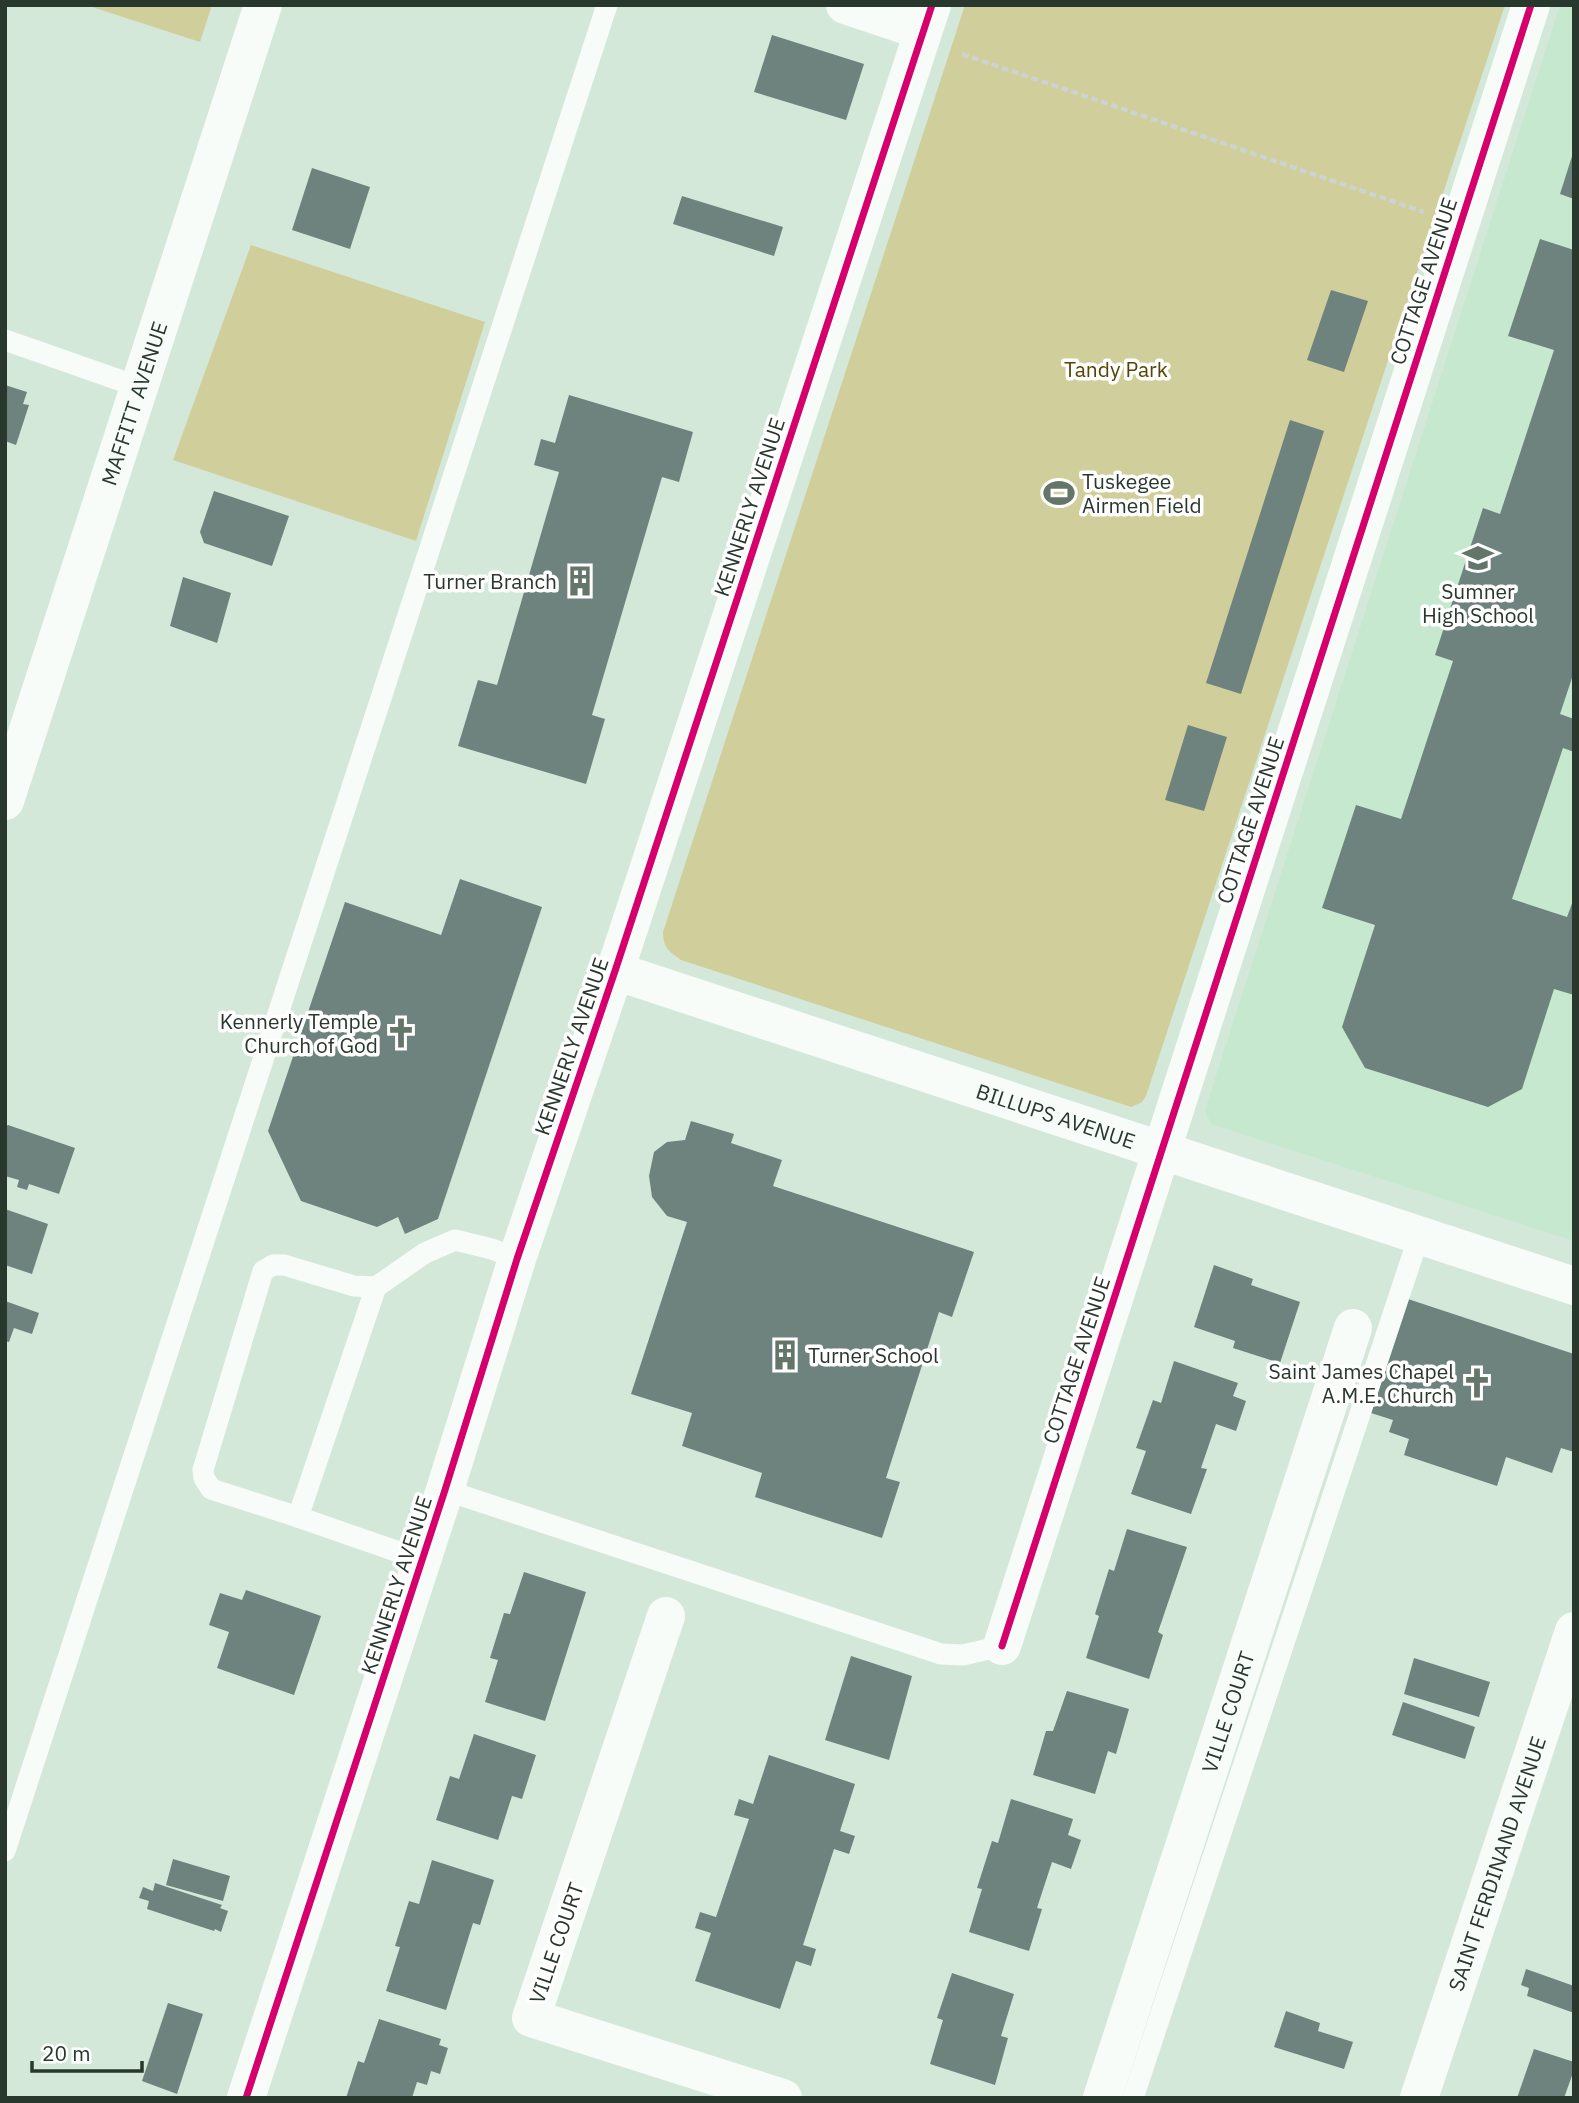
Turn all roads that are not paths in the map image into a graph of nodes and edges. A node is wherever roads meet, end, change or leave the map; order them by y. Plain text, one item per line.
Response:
1 (263, 5) edge
2 (607, 5) edge
3 (845, 5) edge
4 (1531, 5) edge
5 (928, 18) edge
6 (5, 340) edge
7 (139, 387) junction
8 (5, 801) edge
9 (615, 971) junction
10 (1161, 1151) junction
11 (1419, 1236) junction
12 (517, 1259) junction
13 (1574, 1286) edge
14 (376, 1287) junction
15 (1353, 1328) dead end
16 (445, 1490) junction
17 (299, 1517) junction
18 (422, 1560) junction
19 (666, 1616) dead end
20 (1574, 1631) edge
21 (1002, 1646) joint
22 (5, 1851) edge
23 (246, 2098) edge
24 (783, 2098) edge
25 (1102, 2098) edge
26 (1133, 2098) edge
27 (1419, 2098) edge

1 - 7 street, MAFFITT AVENUE
2 - 22 lane
3 - 5 street
4 - 10 street, COTTAGE AVENUE
5 - 9 street, KENNERLY AVENUE
6 - 7 lane
7 - 8 street, MAFFITT AVENUE
9 - 10 street, BILLUPS AVENUE
9 - 12 street, KENNERLY AVENUE
10 - 11 street, BILLUPS AVENUE
10 - 21 street, COTTAGE AVENUE
11 - 13 street, BILLUPS AVENUE
11 - 26 lane
12 - 14 lane
12 - 16 street, KENNERLY AVENUE
14 - 17 lane
14 - 17 lane
15 - 25 street, VILLE COURT
16 - 18 street, KENNERLY AVENUE
16 - 21 lane
17 - 18 lane
18 - 23 street, KENNERLY AVENUE
19 - 24 street, VILLE COURT
20 - 27 street, SAINT FERDINAND AVENUE

